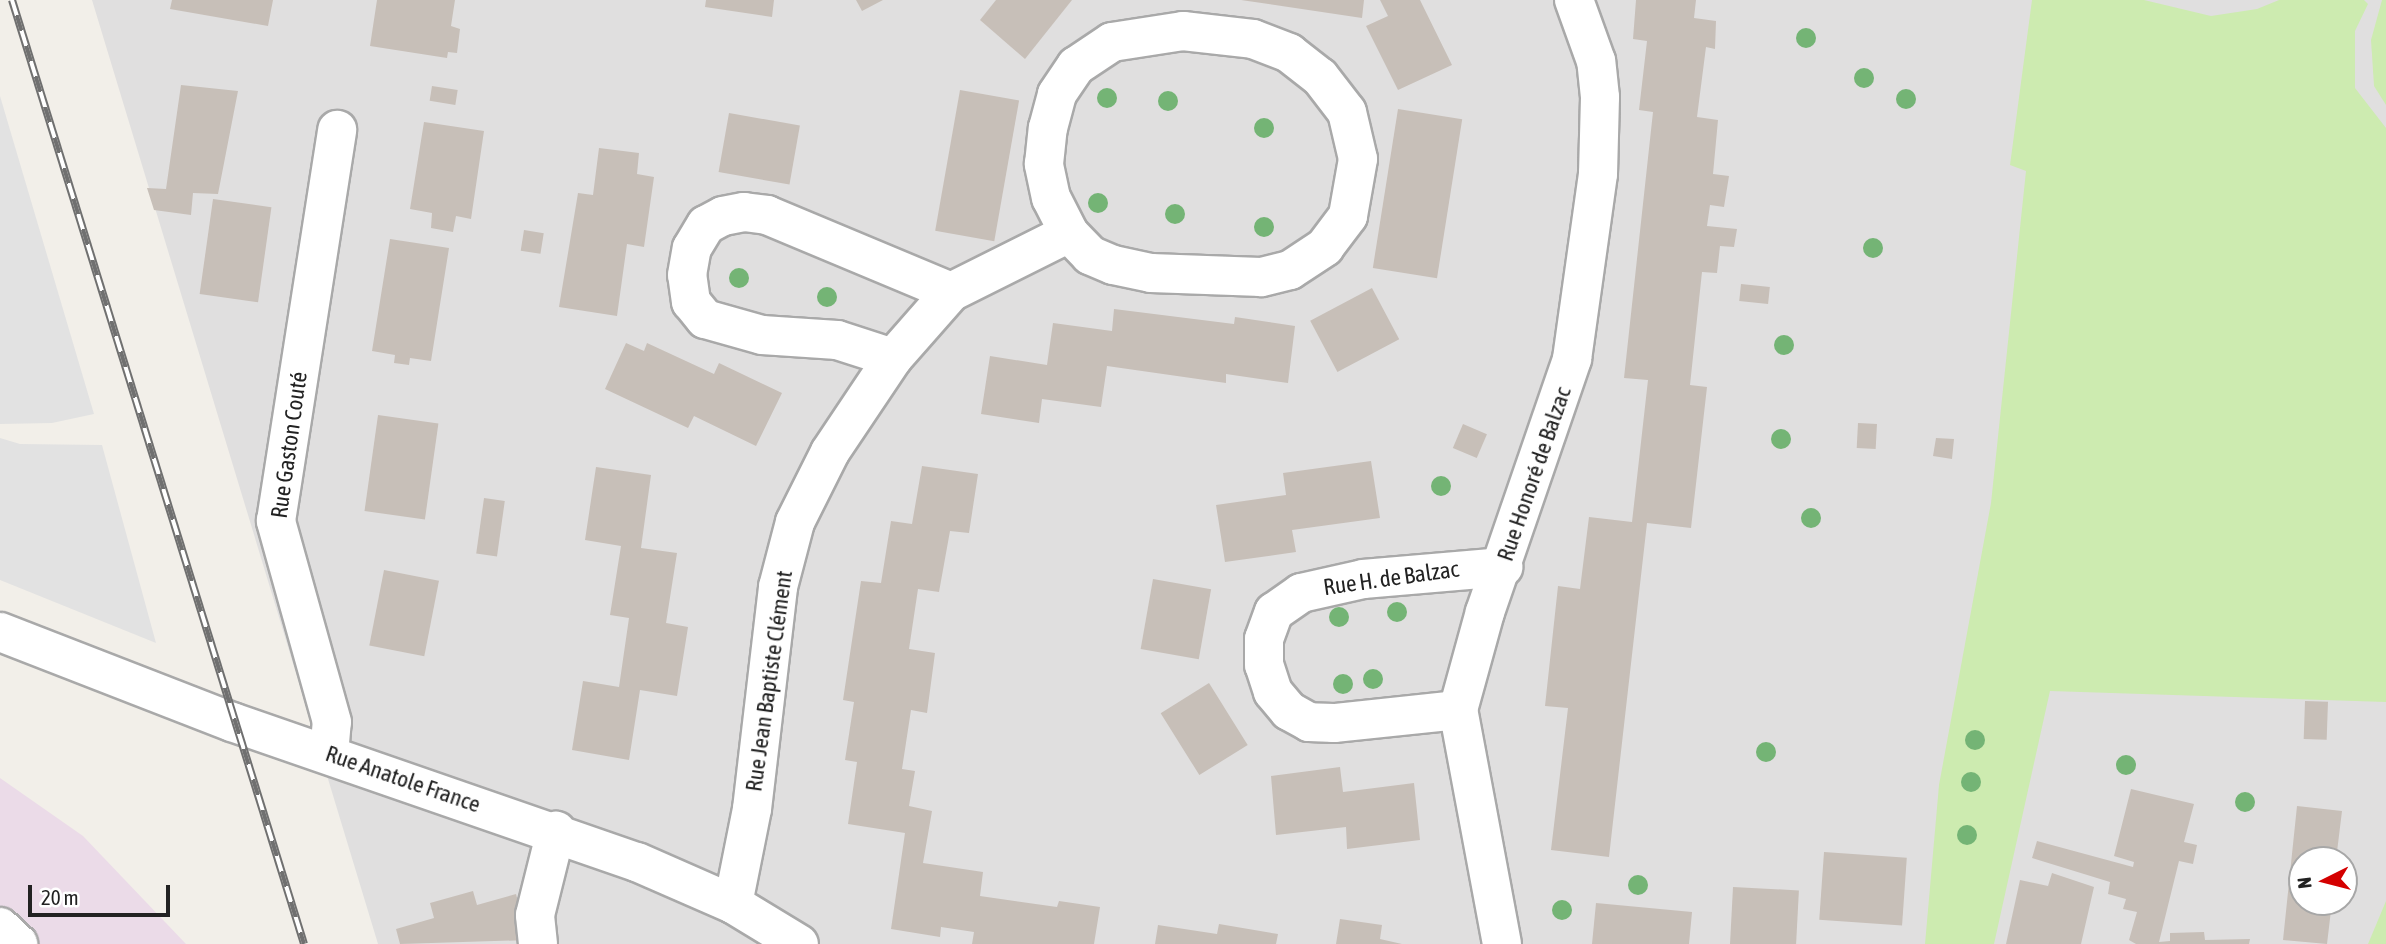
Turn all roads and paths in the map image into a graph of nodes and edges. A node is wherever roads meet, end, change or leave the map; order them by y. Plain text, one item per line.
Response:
1 (1574, 0) edge
2 (337, 130) dead end
3 (1069, 233) junction
4 (951, 292) junction
5 (893, 358) junction
6 (1503, 566) junction
7 (0, 632) edge
8 (1458, 710) junction
9 (329, 754) junction
10 (556, 831) junction
11 (733, 904) junction
12 (0, 927) edge
13 (18, 944) edge
14 (538, 944) edge
15 (799, 944) edge
16 (1502, 944) edge

1 - 6 street, Rue Honoré de Balzac
2 - 9 street, Rue Gaston Couté
3 - 3 street
3 - 4 street, Rue Jean Baptiste Clément
4 - 5 street, Rue Jean Baptiste Clément
4 - 5 street
5 - 11 street, Rue Jean Baptiste Clément
6 - 8 street, Rue Honoré de Balzac
6 - 8 street, Rue H. de Balzac
7 - 9 street, Rue Anatole France
8 - 16 street, Rue Honoré de Balzac
9 - 10 street, Rue Anatole France
10 - 11 street, Rue Anatole France
10 - 14 street
11 - 15 street, Rue Anatole France
12 - 13 street

